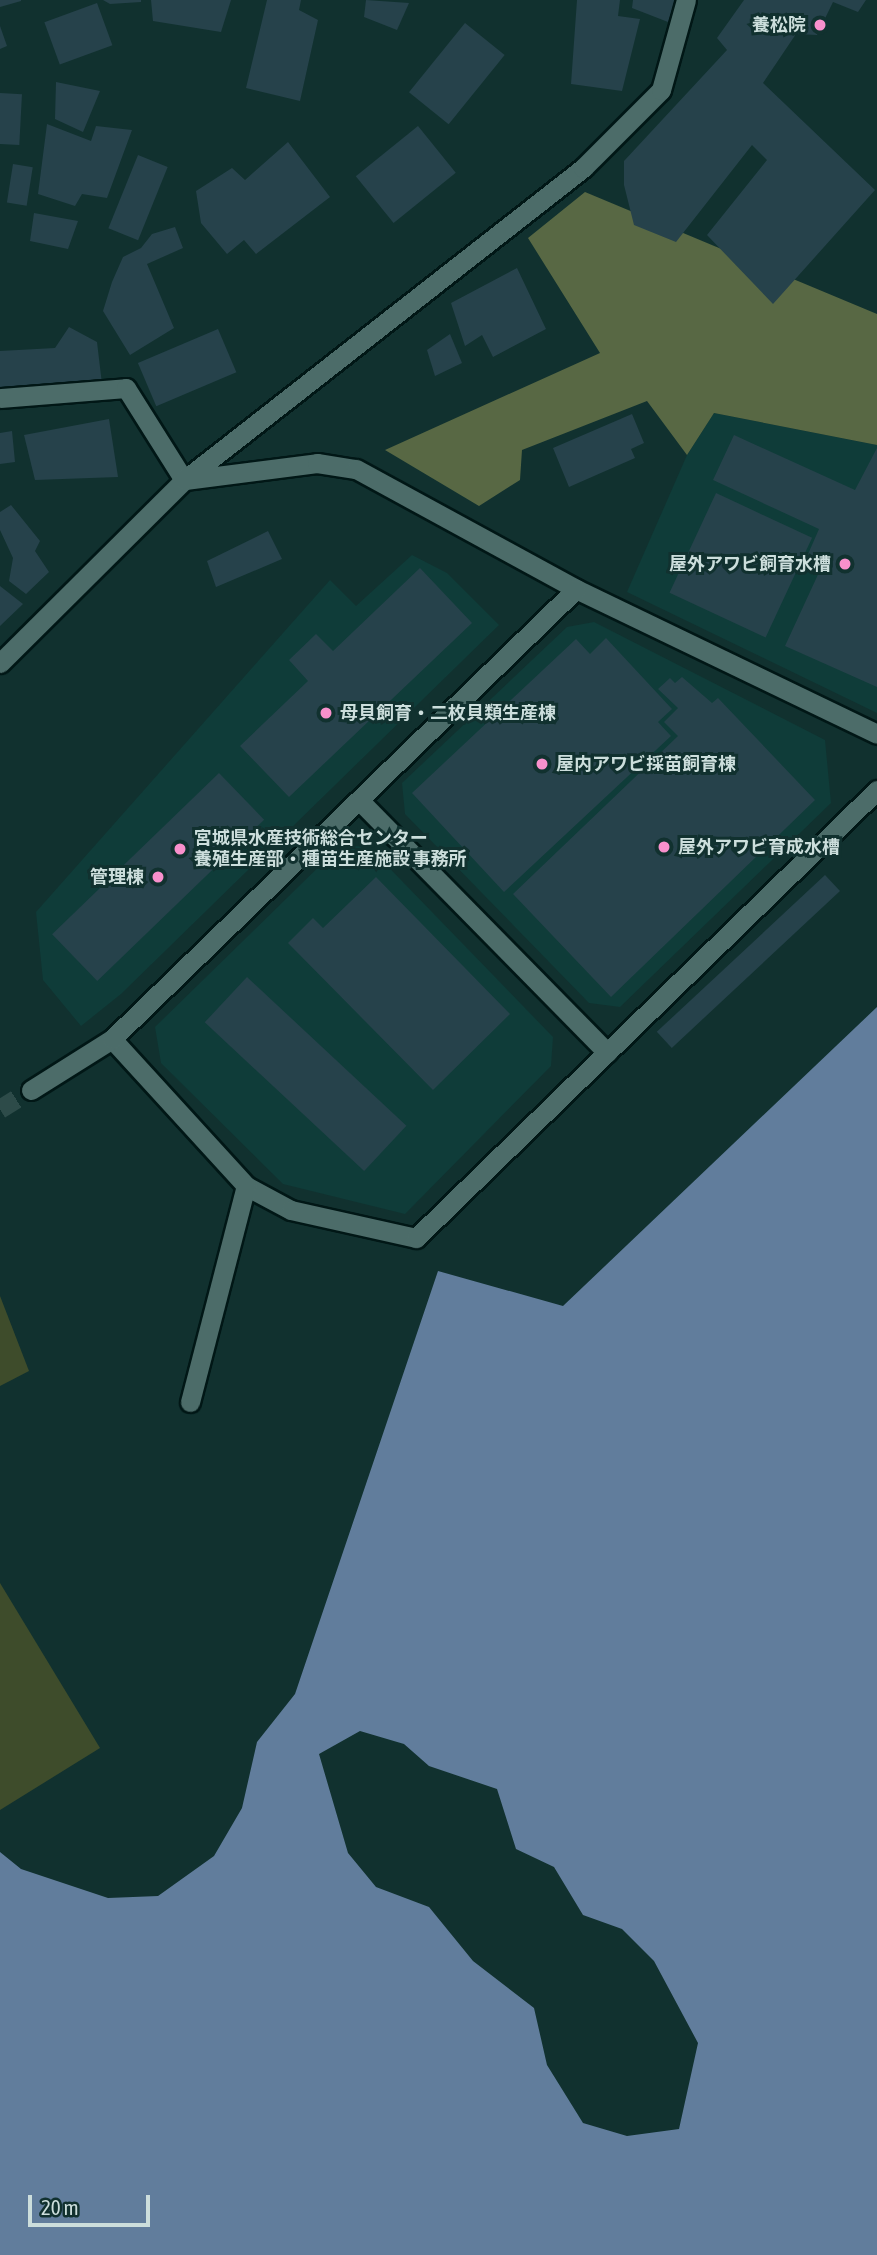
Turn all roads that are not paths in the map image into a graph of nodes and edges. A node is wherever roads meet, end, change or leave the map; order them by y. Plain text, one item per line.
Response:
1 (686, 0) edge
2 (0, 398) edge
3 (184, 480) junction
4 (576, 589) junction
5 (0, 663) edge
6 (877, 734) edge
7 (877, 790) edge
8 (359, 800) junction
9 (112, 1039) junction
10 (607, 1052) junction
11 (32, 1090) tunnel mouth
12 (246, 1186) junction
13 (190, 1402) dead end

1 - 3 street
2 - 3 street
3 - 4 street
3 - 5 street
4 - 6 street
4 - 8 street
7 - 10 street
8 - 9 street
8 - 10 street
9 - 11 street
9 - 12 street
10 - 12 street
12 - 13 street

